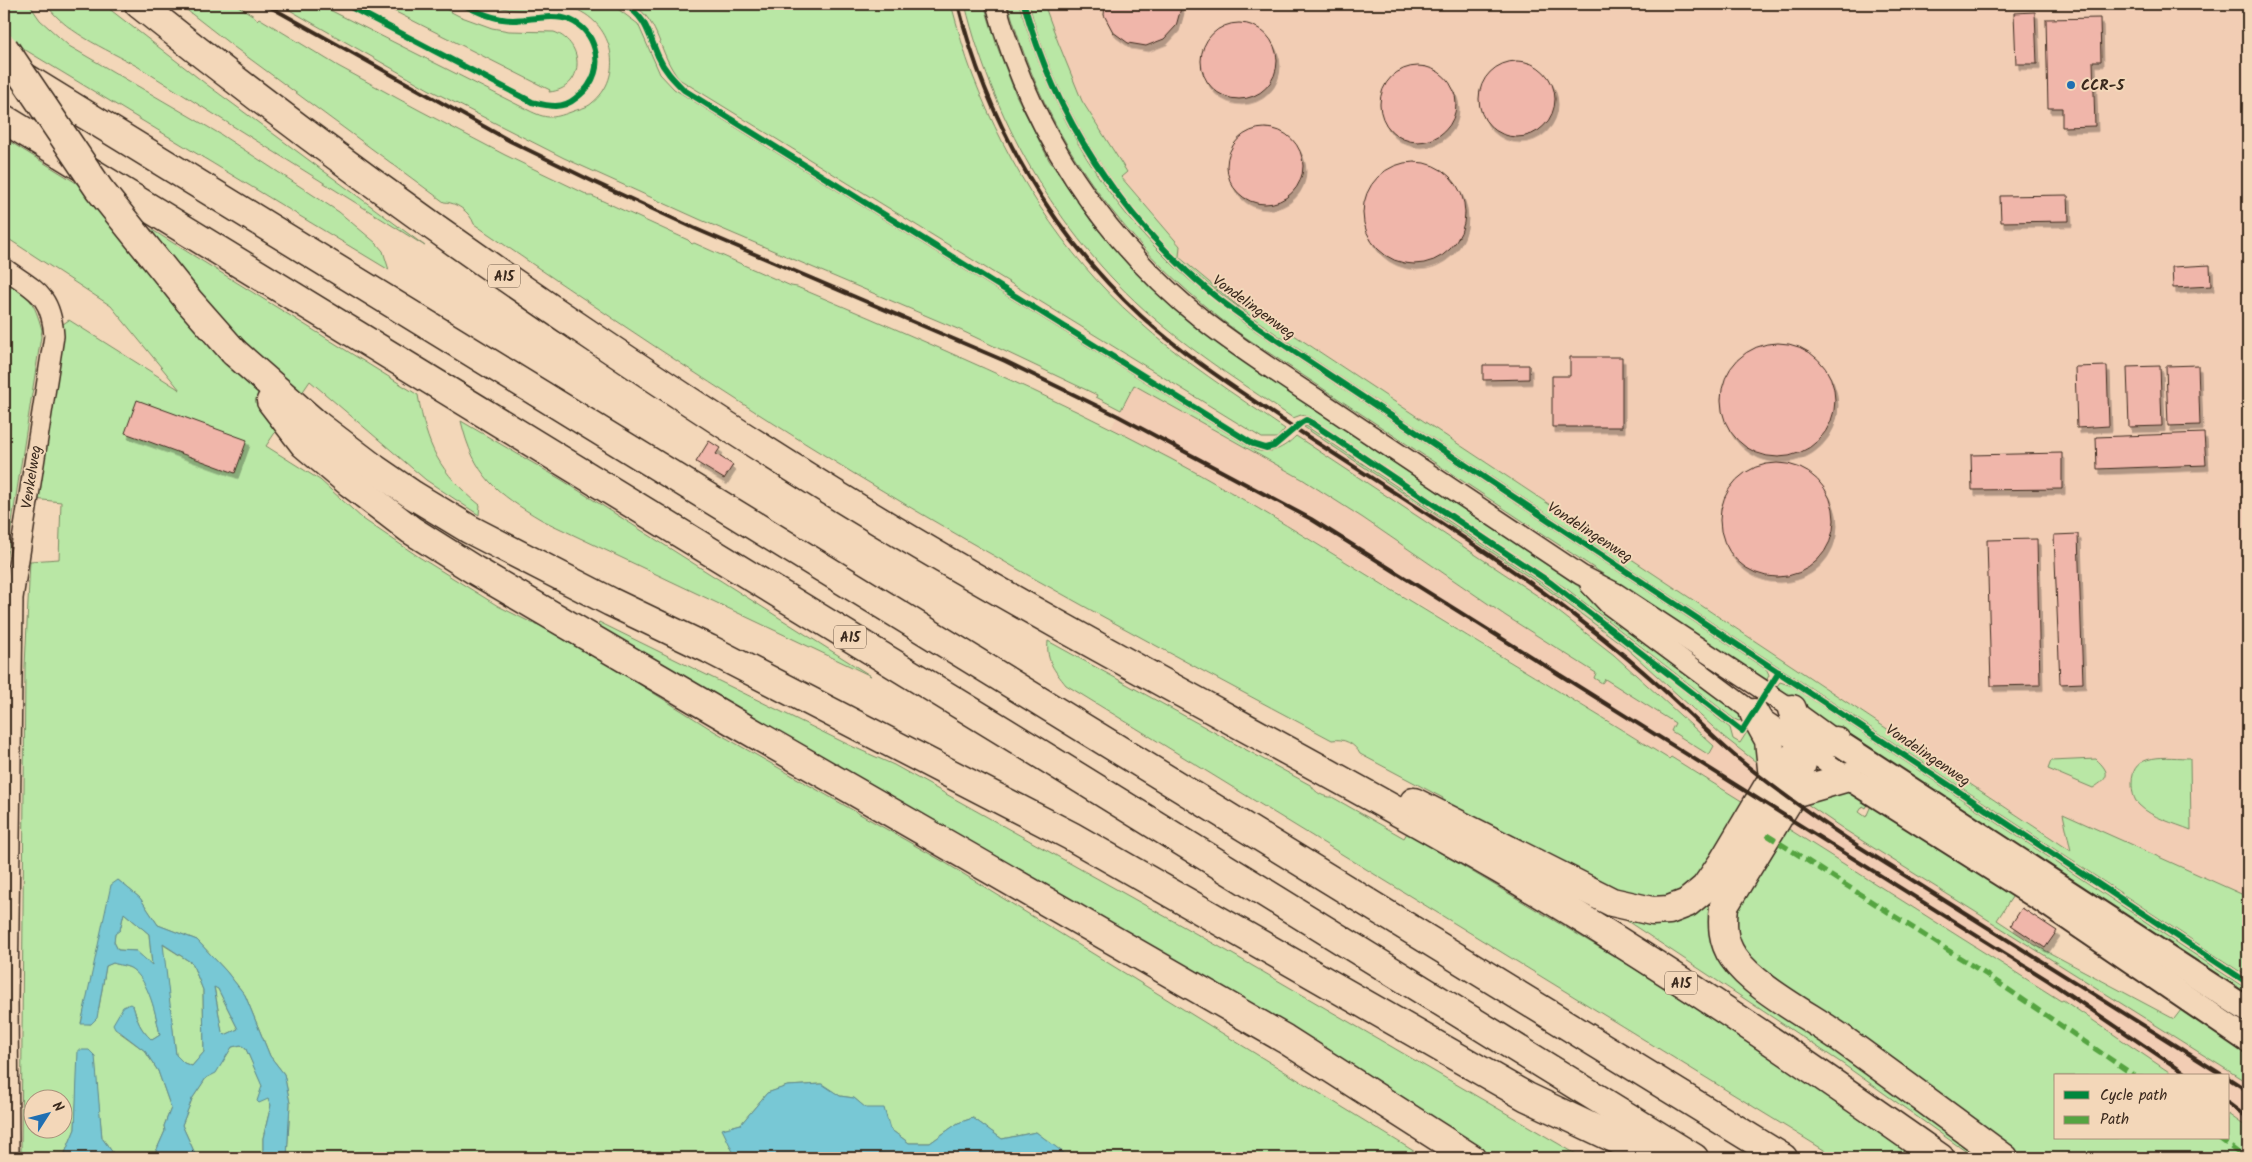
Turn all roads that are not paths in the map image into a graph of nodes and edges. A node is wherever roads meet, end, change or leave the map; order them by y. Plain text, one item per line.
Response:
1 (139, 4) edge
2 (996, 4) edge
3 (4, 48) edge
4 (4, 65) edge
5 (4, 118) edge
6 (4, 268) edge
7 (310, 434) junction
8 (1581, 575) junction
9 (1792, 709) junction
10 (1754, 713) junction
11 (1836, 741) junction
12 (1804, 746) junction
13 (1848, 777) junction
14 (1783, 785) junction
15 (1419, 813) junction
16 (2248, 1010) edge
17 (2248, 1040) edge
18 (10, 1158) edge
19 (1471, 1158) edge
20 (1656, 1158) edge
21 (1694, 1158) edge
22 (1784, 1158) edge
23 (1940, 1158) edge
24 (2004, 1158) edge

1 - 15 highway, A15
2 - 8 street
3 - 7 highway, bridge
4 - 22 highway
5 - 21 highway, A15
6 - 18 street, Venkelweg
7 - 19 highway
7 - 20 highway
8 - 9 street
8 - 10 street
9 - 11 street
9 - 12 highway, A15
10 - 12 street
10 - 14 highway
11 - 12 highway
11 - 16 street
12 - 13 street
12 - 14 highway, A15
13 - 14 highway
13 - 17 street
14 - 15 highway, A15
14 - 24 highway, A15
15 - 23 highway, A15

